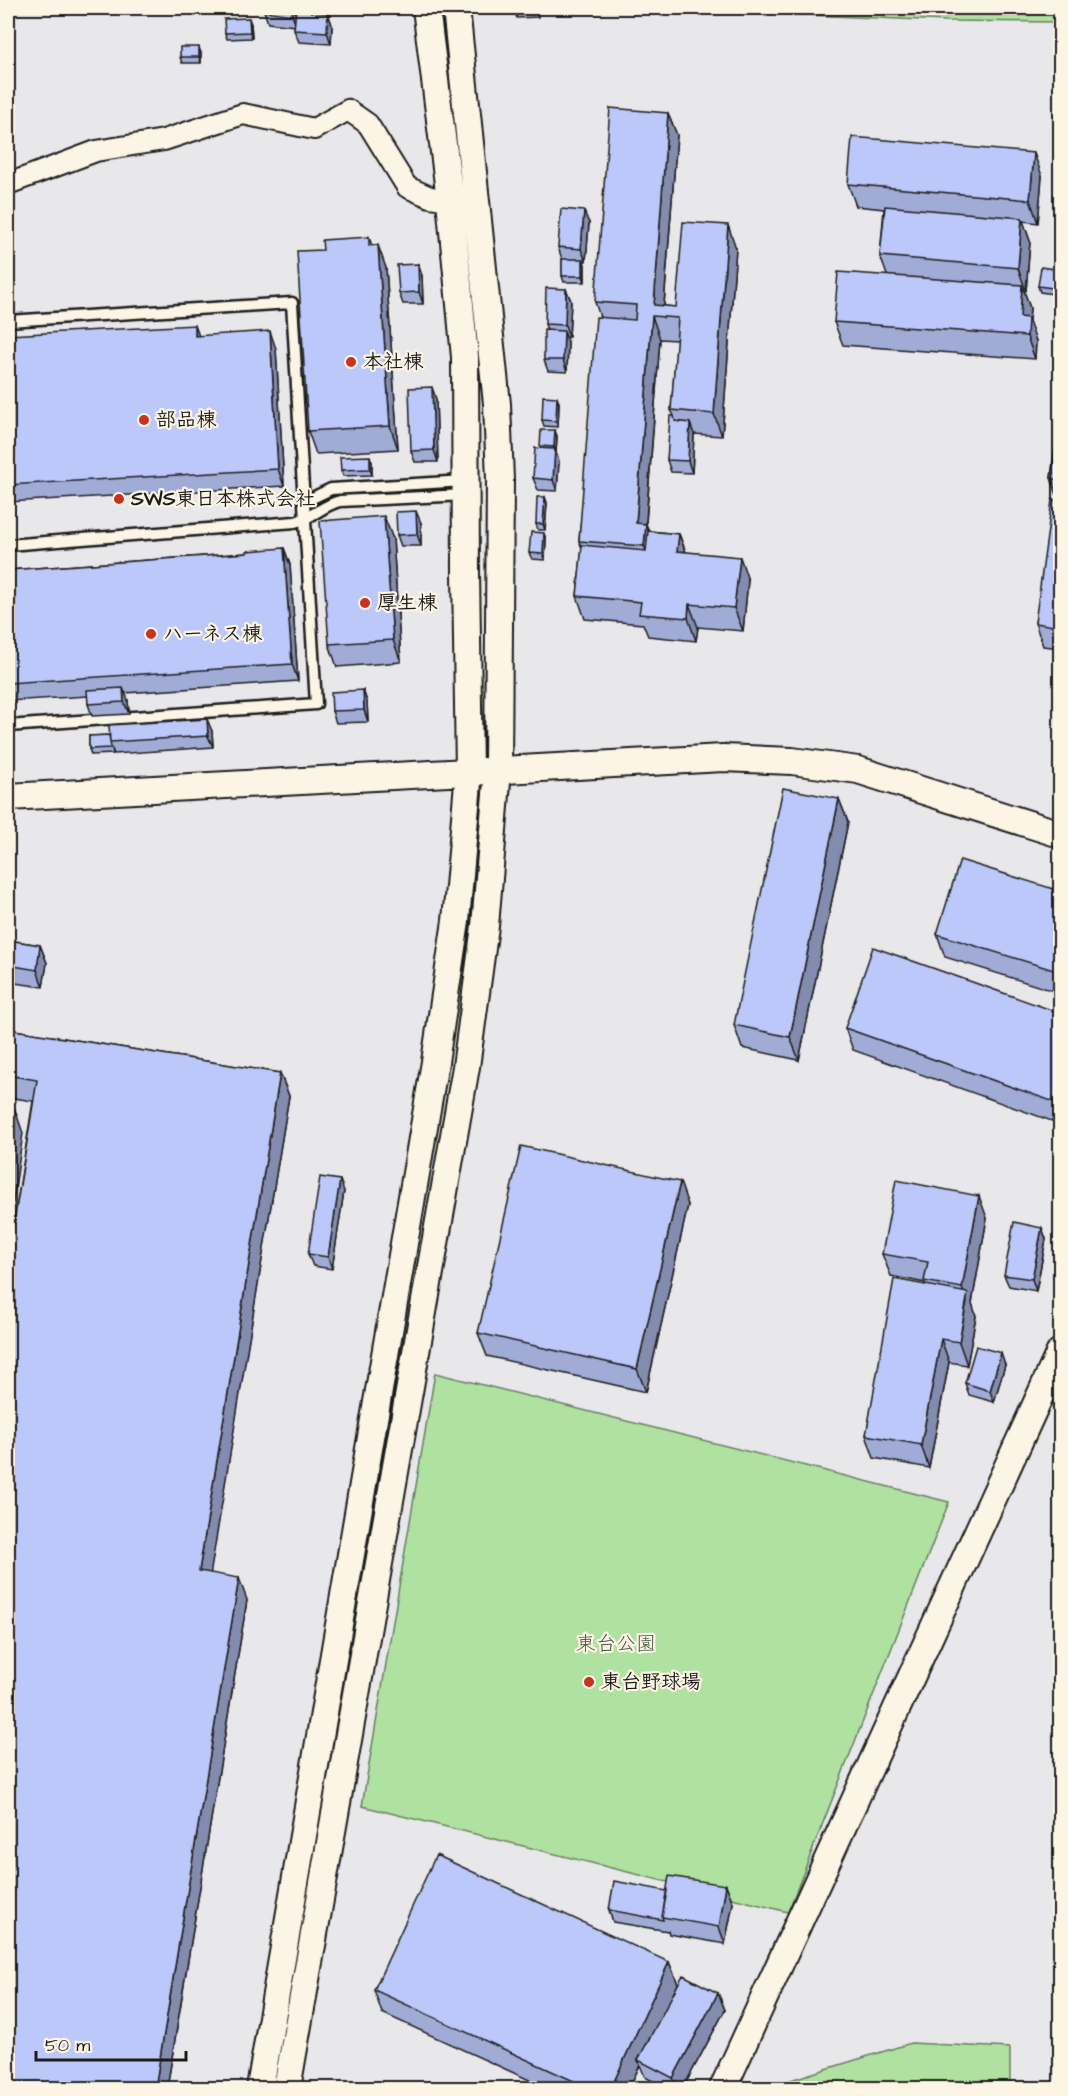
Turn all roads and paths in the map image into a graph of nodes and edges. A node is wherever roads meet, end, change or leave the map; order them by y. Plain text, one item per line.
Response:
1 (426, 8) edge
2 (456, 8) edge
3 (8, 184) edge
4 (450, 200) junction
5 (8, 321) edge
6 (466, 488) junction
7 (304, 502) junction
8 (305, 519) junction
9 (8, 545) edge
10 (8, 726) edge
11 (498, 770) junction
12 (469, 771) junction
13 (8, 797) edge
14 (1060, 834) edge
15 (1060, 1352) edge
16 (260, 2088) edge
17 (287, 2088) edge
18 (723, 2088) edge

1 - 4 street
2 - 11 street
3 - 4 street
4 - 6 street
5 - 7 lane
6 - 7 lane
6 - 8 lane
6 - 12 street
7 - 8 lane
8 - 9 lane
8 - 10 lane
11 - 12 street
11 - 14 street
11 - 17 street
12 - 13 street
12 - 16 street
15 - 18 street

